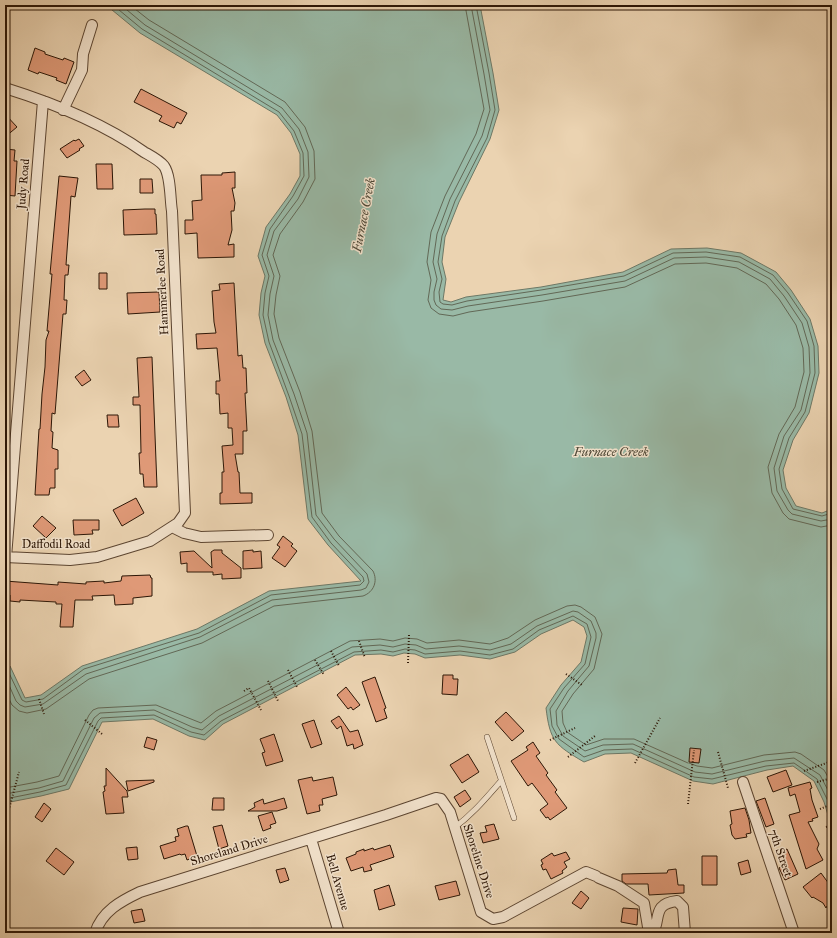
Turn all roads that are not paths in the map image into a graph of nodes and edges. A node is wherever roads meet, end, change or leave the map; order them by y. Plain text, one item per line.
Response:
1 (92, 25) dead end
2 (5, 88) edge
3 (43, 101) junction
4 (63, 110) junction
5 (172, 527) junction
6 (268, 535) dead end
7 (6, 557) edge
8 (488, 737) dead end
9 (502, 782) junction
10 (743, 782) dead end
11 (386, 815) joint
12 (514, 818) dead end
13 (454, 828) junction
14 (311, 839) junction
15 (95, 933) edge
16 (339, 933) edge
17 (649, 933) edge
18 (653, 933) edge
19 (685, 933) edge
20 (794, 933) edge

1 - 4 street
2 - 3 street, Hammerlee Road
3 - 4 street, Hammerlee Road
3 - 7 street, Judy Road
4 - 5 street, Hammerlee Road
5 - 6 street
5 - 7 street, Daffodil Road
8 - 9 lane
9 - 12 lane
9 - 13 lane
10 - 20 street, 7th Street
11 - 13 street, Shoreline Drive
11 - 14 street, Shoreland Drive
13 - 17 street, Shoreline Drive
14 - 15 street, Shoreland Drive
14 - 16 street, Bell Avenue
18 - 19 street

